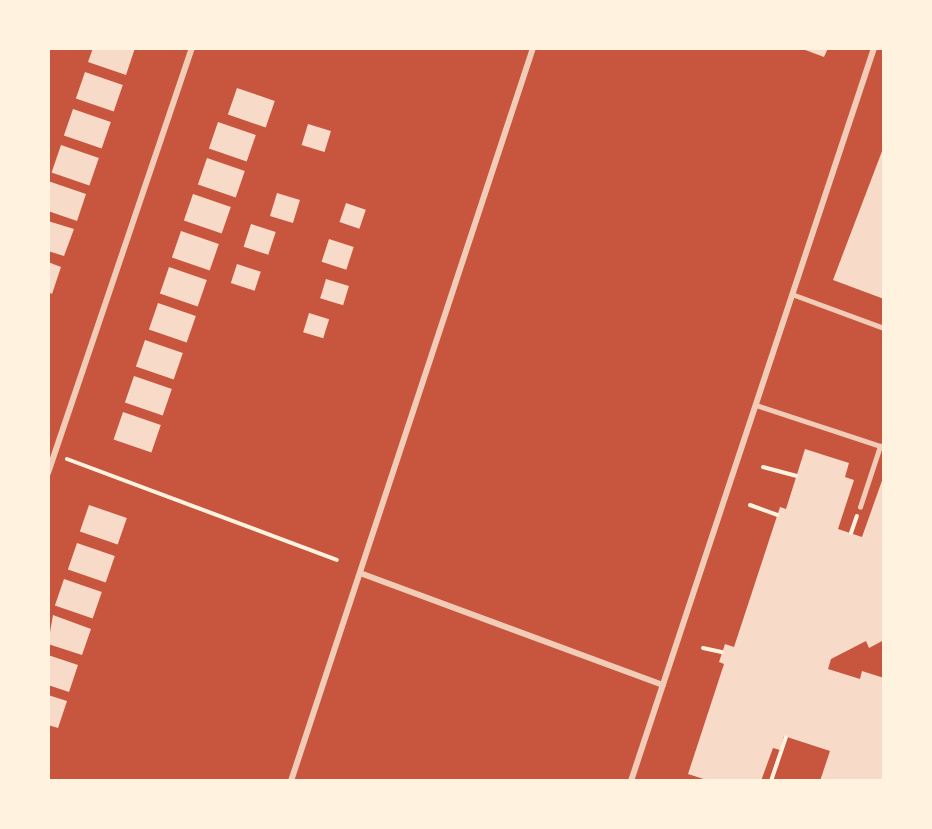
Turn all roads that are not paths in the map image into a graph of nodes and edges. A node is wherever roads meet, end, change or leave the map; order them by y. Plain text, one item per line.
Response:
1 (192, 48) edge
2 (533, 48) edge
3 (874, 48) edge
4 (792, 294) junction
5 (884, 328) edge
6 (756, 405) junction
7 (882, 447) edge
8 (48, 473) edge
9 (860, 507) dead end
10 (360, 573) junction
11 (663, 685) junction
12 (291, 781) edge
13 (631, 781) edge

1 - 8 street
2 - 10 street
3 - 4 street
4 - 5 lane
4 - 6 street
6 - 7 lane
6 - 11 street
7 - 9 lane
10 - 11 street
10 - 12 street
11 - 13 street

